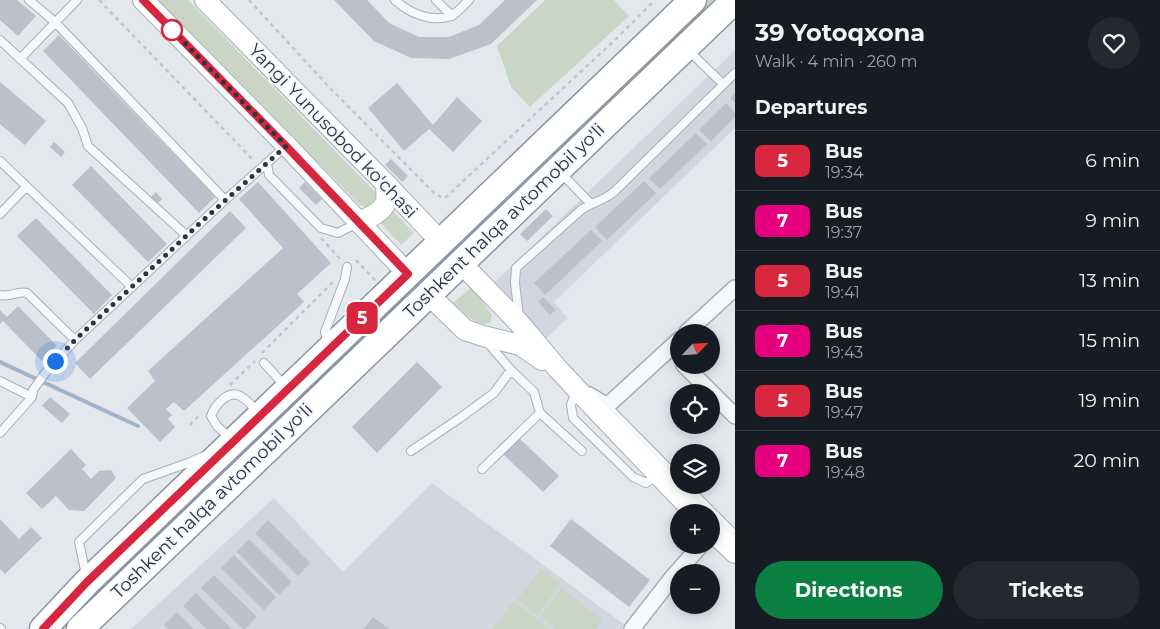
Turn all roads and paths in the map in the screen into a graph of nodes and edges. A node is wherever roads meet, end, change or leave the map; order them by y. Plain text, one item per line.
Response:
1 (29, 0) edge
2 (77, 0) edge
3 (99, 0) edge
4 (143, 0) edge
5 (205, 0) edge
6 (249, 0) edge
7 (395, 0) edge
8 (436, 0) edge
9 (469, 0) edge
10 (654, 0) edge
11 (693, 0) edge
12 (735, 0) edge
13 (452, 16) junction
14 (55, 22) junction
15 (0, 40) edge
16 (686, 48) junction
17 (20, 59) junction
18 (735, 73) edge
19 (614, 76) junction
20 (723, 84) junction
21 (634, 96) junction
22 (286, 146) junction
23 (0, 161) edge
24 (264, 165) junction
25 (558, 170) junction
26 (386, 184) junction
27 (26, 186) junction
28 (225, 200) junction
29 (590, 203) junction
30 (0, 214) edge
31 (359, 222) junction
32 (317, 234) dead end
33 (186, 236) junction
34 (441, 242) junction
35 (460, 263) junction
36 (347, 267) junction
37 (408, 274) junction
38 (132, 287) junction
39 (735, 288) edge
40 (428, 294) junction
41 (0, 296) edge
42 (520, 324) junction
43 (696, 324) edge
44 (483, 336) junction
45 (75, 340) junction
46 (329, 350) junction
47 (262, 353) dead end
48 (670, 354) edge
49 (255, 360) dead end
50 (264, 362) dead end
51 (511, 370) junction
52 (558, 370) junction
53 (693, 374) edge
54 (0, 381) edge
55 (227, 388) dead end
56 (288, 389) junction
57 (576, 389) junction
58 (33, 393) junction
59 (607, 406) junction
60 (206, 408) dead end
61 (540, 413) junction
62 (260, 414) junction
63 (735, 416) edge
64 (190, 425) dead end
65 (0, 433) edge
66 (234, 441) junction
67 (411, 451) dead end
68 (582, 452) dead end
69 (482, 469) dead end
70 (670, 470) edge
71 (694, 494) edge
72 (686, 504) edge
73 (735, 535) edge
74 (720, 543) edge
75 (735, 553) edge
76 (693, 554) edge
77 (87, 582) junction
78 (43, 629) edge
79 (80, 629) edge
80 (632, 629) edge

1 - 14 lane
2 - 14 lane
3 - 24 path
4 - 22 main road
5 - 26 main road, Yangi Yunusobod ko'chasi
6 - 10 path
7 - 13 lane
8 - 13 lane
9 - 13 lane
11 - 19 highway, Toshkent halqa avtomobil yo'li
12 - 16 highway, Toshkent halqa avtomobil yo'li
14 - 17 lane
14 - 28 lane
15 - 17 lane
16 - 20 lane
16 - 21 highway, Toshkent halqa avtomobil yo'li
17 - 33 lane
18 - 20 lane
19 - 21 highway
19 - 34 highway, Toshkent halqa avtomobil yo'li
20 - 29 lane
21 - 25 highway, Toshkent halqa avtomobil yo'li
22 - 24 lane
22 - 31 main road
23 - 27 lane
24 - 28 lane
24 - 31 lane
25 - 29 lane
25 - 35 highway, Toshkent halqa avtomobil yo'li
26 - 31 main road
26 - 34 main road, Yangi Yunusobod ko'chasi
27 - 30 lane
27 - 38 lane
28 - 33 lane
29 - 42 lane
31 - 37 main road
32 - 36 path
33 - 38 lane
34 - 35 highway, Yangi Yunusobod ko'chasi
34 - 37 highway, Toshkent halqa avtomobil yo'li
35 - 40 highway, Toshkent halqa avtomobil yo'li
35 - 42 main road
36 - 46 lane
36 - 47 path
37 - 40 highway
37 - 46 highway, Toshkent halqa avtomobil yo'li
38 - 45 lane
39 - 43 street
40 - 44 main road
40 - 79 highway, Toshkent halqa avtomobil yo'li
41 - 45 lane
42 - 52 main road
44 - 51 lane
44 - 52 main road
45 - 58 lane
46 - 56 highway, Toshkent halqa avtomobil yo'li
48 - 59 street
49 - 55 path
50 - 56 lane
51 - 61 lane
51 - 67 lane
52 - 57 main road
53 - 63 street
54 - 58 lane
56 - 62 highway, Toshkent halqa avtomobil yo'li
57 - 59 street
57 - 72 main road
58 - 65 lane
59 - 70 lane
60 - 64 path
61 - 68 lane
61 - 69 lane
62 - 66 highway, Toshkent halqa avtomobil yo'li
62 - 66 lane
66 - 77 highway, Toshkent halqa avtomobil yo'li
66 - 77 lane
71 - 73 lane
74 - 75 main road
76 - 80 street
77 - 78 highway, Toshkent halqa avtomobil yo'li

